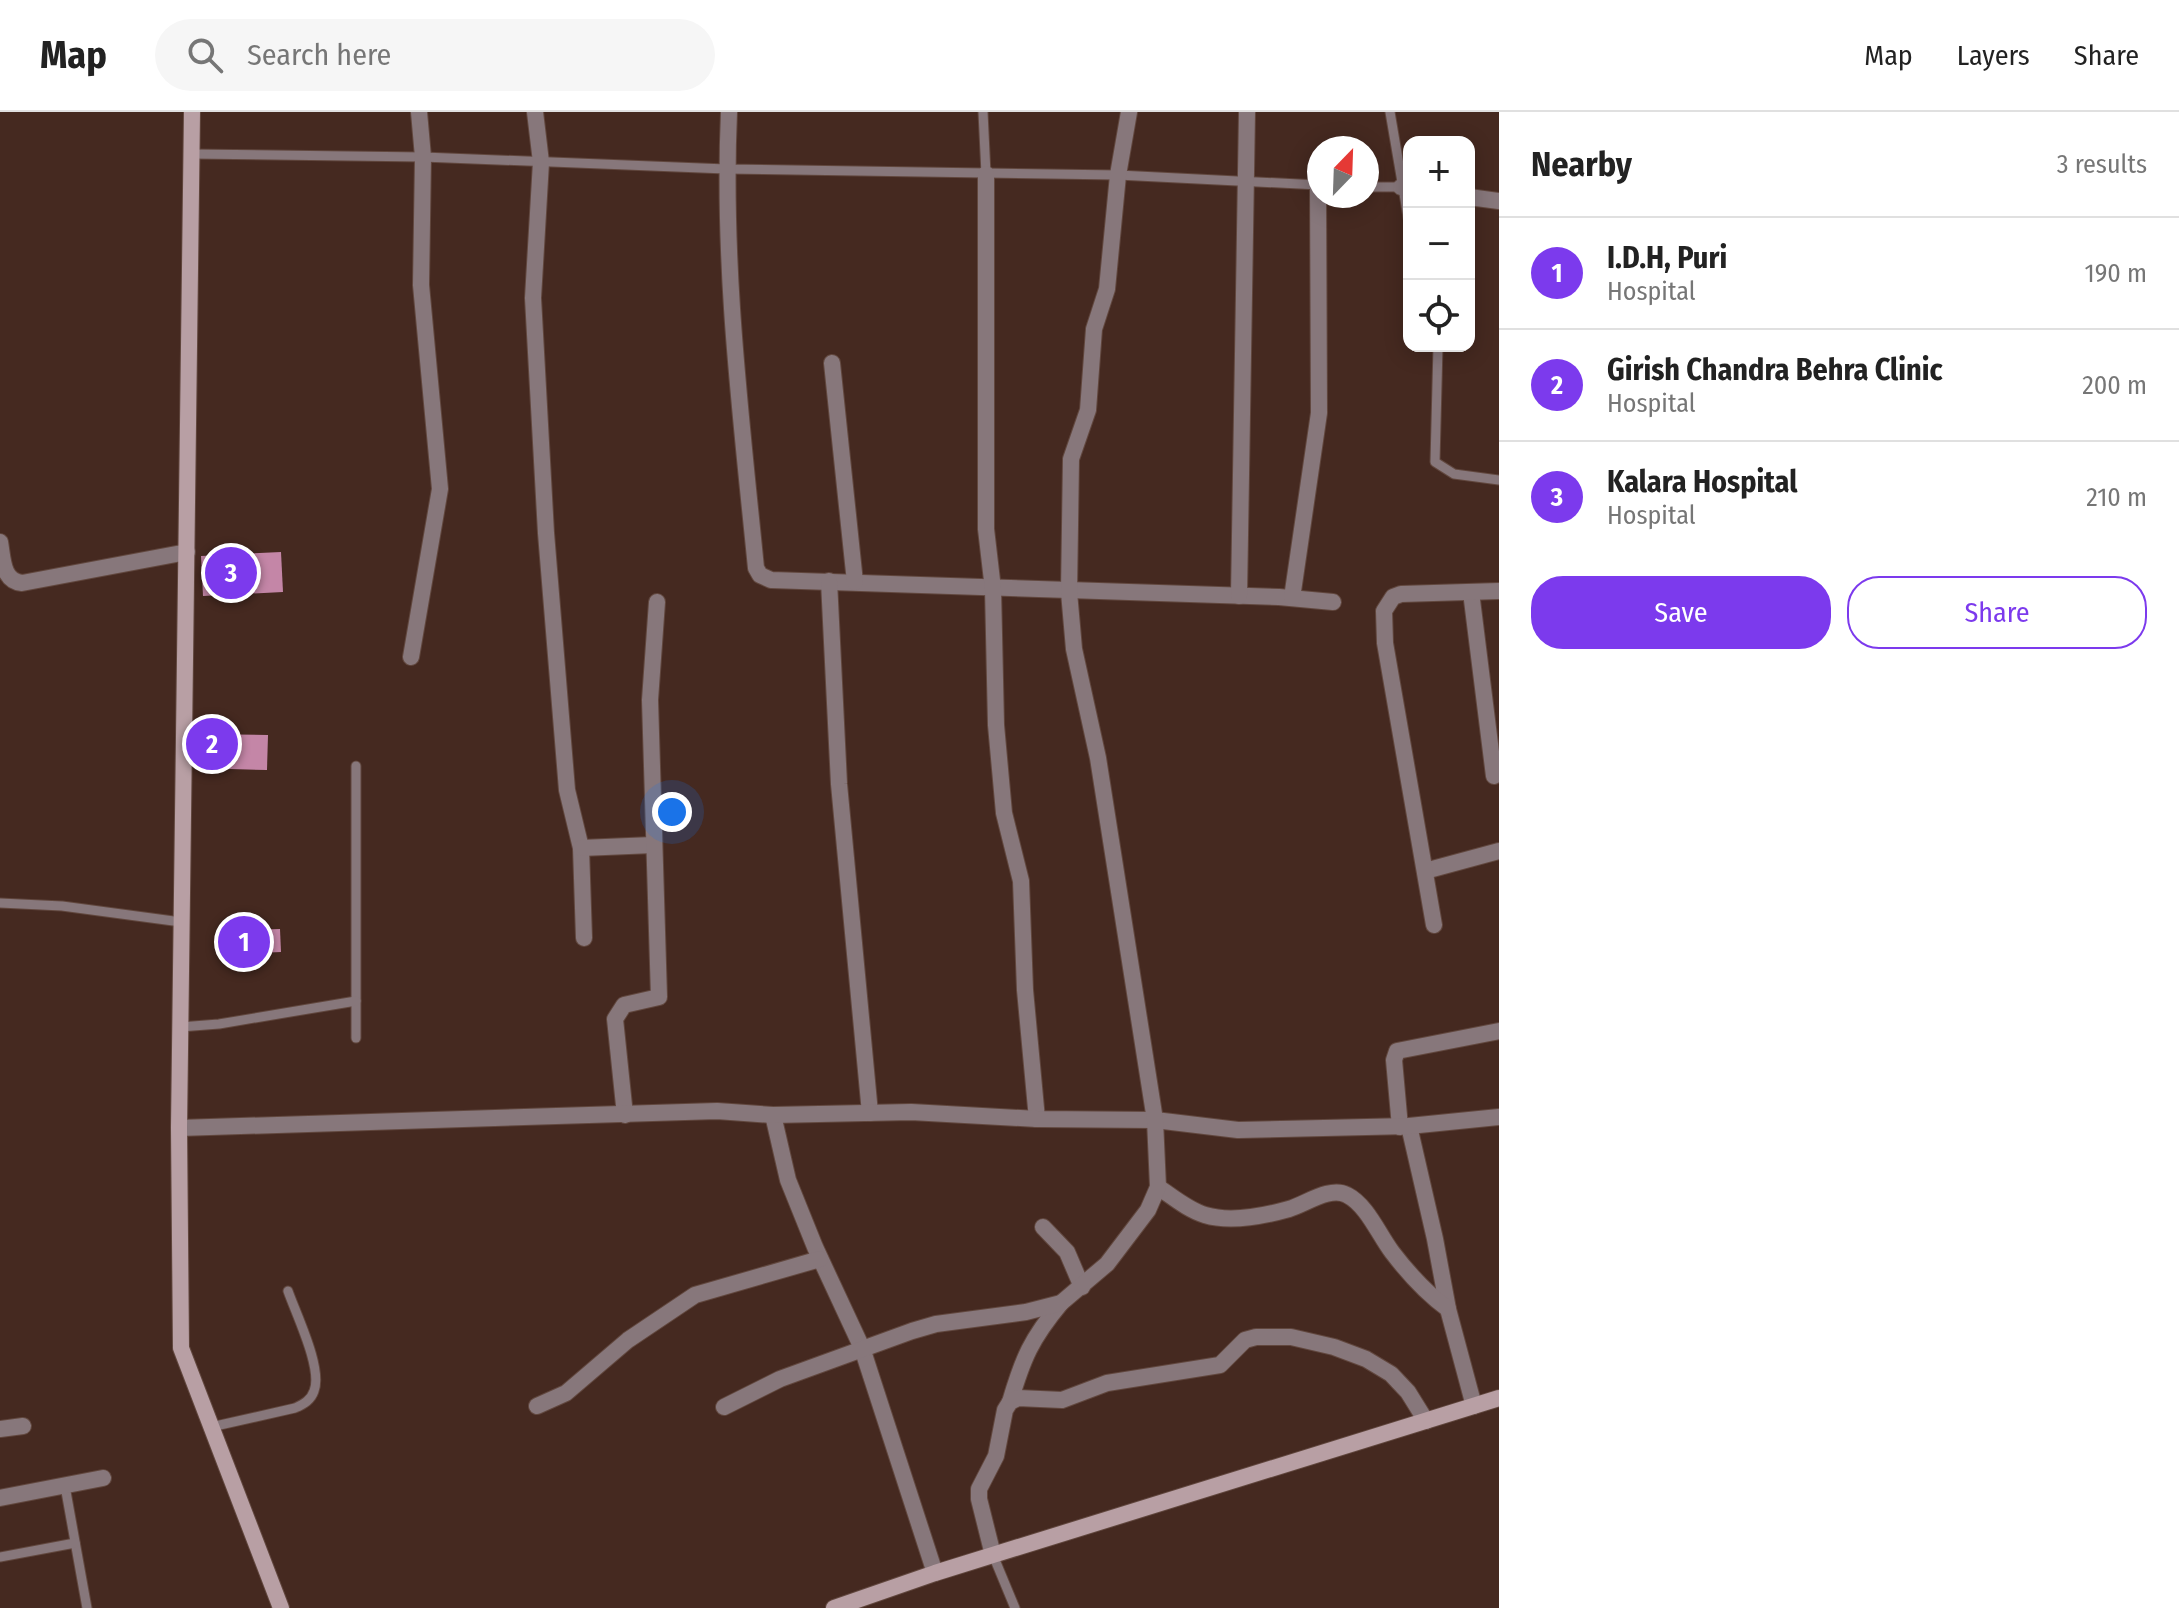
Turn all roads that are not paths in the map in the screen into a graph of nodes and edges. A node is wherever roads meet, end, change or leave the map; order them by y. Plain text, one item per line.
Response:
1 (192, 112) edge
2 (419, 112) edge
3 (535, 112) edge
4 (729, 112) edge
5 (983, 112) edge
6 (1129, 112) edge
7 (1247, 112) edge
8 (1390, 112) edge
9 (192, 154) junction
10 (423, 157) junction
11 (541, 162) junction
12 (726, 169) junction
13 (986, 174) junction
14 (1118, 175) junction
15 (1403, 178) edge
16 (1244, 181) junction
17 (1307, 184) edge
18 (1379, 187) edge
19 (1403, 188) edge
20 (1475, 198) edge
21 (1499, 201) edge
22 (1319, 208) edge
23 (1438, 352) edge
24 (832, 363) dead end
25 (1499, 480) edge
26 (0, 542) edge
27 (187, 552) junction
28 (829, 581) junction
29 (855, 582) junction
30 (993, 589) junction
31 (1499, 591) edge
32 (1069, 592) junction
33 (1471, 592) junction
34 (1239, 596) junction
35 (1292, 598) junction
36 (657, 602) dead end
37 (1333, 602) dead end
38 (411, 657) dead end
39 (356, 766) dead end
40 (1494, 776) dead end
41 (653, 845) junction
42 (581, 848) junction
43 (1499, 851) edge
44 (1425, 871) junction
45 (0, 903) edge
46 (181, 922) junction
47 (1434, 925) dead end
48 (584, 938) dead end
49 (356, 1001) junction
50 (180, 1027) junction
51 (1499, 1032) edge
52 (356, 1038) dead end
53 (870, 1113) junction
54 (625, 1115) junction
55 (773, 1115) junction
56 (1499, 1117) edge
57 (1037, 1119) junction
58 (1155, 1120) junction
59 (1404, 1127) junction
60 (179, 1128) junction
61 (1158, 1187) junction
62 (1043, 1227) dead end
63 (820, 1259) junction
64 (1082, 1287) junction
65 (288, 1291) dead end
66 (1061, 1303) junction
67 (1448, 1309) junction
68 (862, 1348) junction
69 (1499, 1398) edge
70 (1010, 1402) junction
71 (537, 1406) dead end
72 (1474, 1406) junction
73 (724, 1407) dead end
74 (1426, 1421) junction
75 (23, 1426) dead end
76 (211, 1427) junction
77 (0, 1429) edge
78 (103, 1478) dead end
79 (65, 1486) junction
80 (0, 1498) edge
81 (75, 1543) junction
82 (993, 1555) junction
83 (0, 1557) edge
84 (935, 1573) junction
85 (87, 1608) edge
86 (281, 1608) edge
87 (834, 1608) edge
88 (1015, 1608) edge

1 - 9 main road
2 - 10 street
3 - 11 street
4 - 12 street
5 - 13 lane
6 - 14 street
7 - 16 street
8 - 15 lane
9 - 10 lane
9 - 27 main road
10 - 11 lane
10 - 38 street
11 - 12 lane
11 - 42 street
12 - 13 lane
12 - 28 street
13 - 14 lane
13 - 30 street
14 - 16 lane
14 - 32 street
16 - 17 lane
16 - 34 street
18 - 19 lane
20 - 21 street
22 - 35 street
23 - 25 lane
24 - 29 street
26 - 27 street
27 - 46 main road
28 - 29 street
28 - 53 street
29 - 30 street
30 - 32 street
30 - 57 street
31 - 33 street
32 - 34 street
32 - 58 street
33 - 40 street
33 - 44 street
34 - 35 street
35 - 37 street
36 - 41 street
39 - 49 lane
41 - 42 street
41 - 54 street
42 - 48 street
43 - 44 street
44 - 47 street
45 - 46 lane
46 - 50 main road
49 - 50 lane
49 - 52 lane
50 - 60 main road
51 - 59 street
53 - 55 street
53 - 57 street
54 - 55 street
54 - 60 street
55 - 63 street
56 - 59 street
57 - 58 street
58 - 59 street
58 - 61 street
59 - 67 street
60 - 76 main road
61 - 64 street
61 - 67 street
62 - 64 street
63 - 68 street
63 - 71 street
64 - 66 street
65 - 76 lane
66 - 68 street
66 - 70 street
67 - 72 street
68 - 73 street
68 - 84 street
69 - 72 main road
70 - 74 street
70 - 82 street
72 - 74 main road
74 - 82 main road
75 - 77 street
76 - 86 main road
78 - 79 street
79 - 80 street
79 - 81 lane
81 - 83 lane
81 - 85 lane
82 - 84 main road
82 - 88 lane
84 - 87 main road

